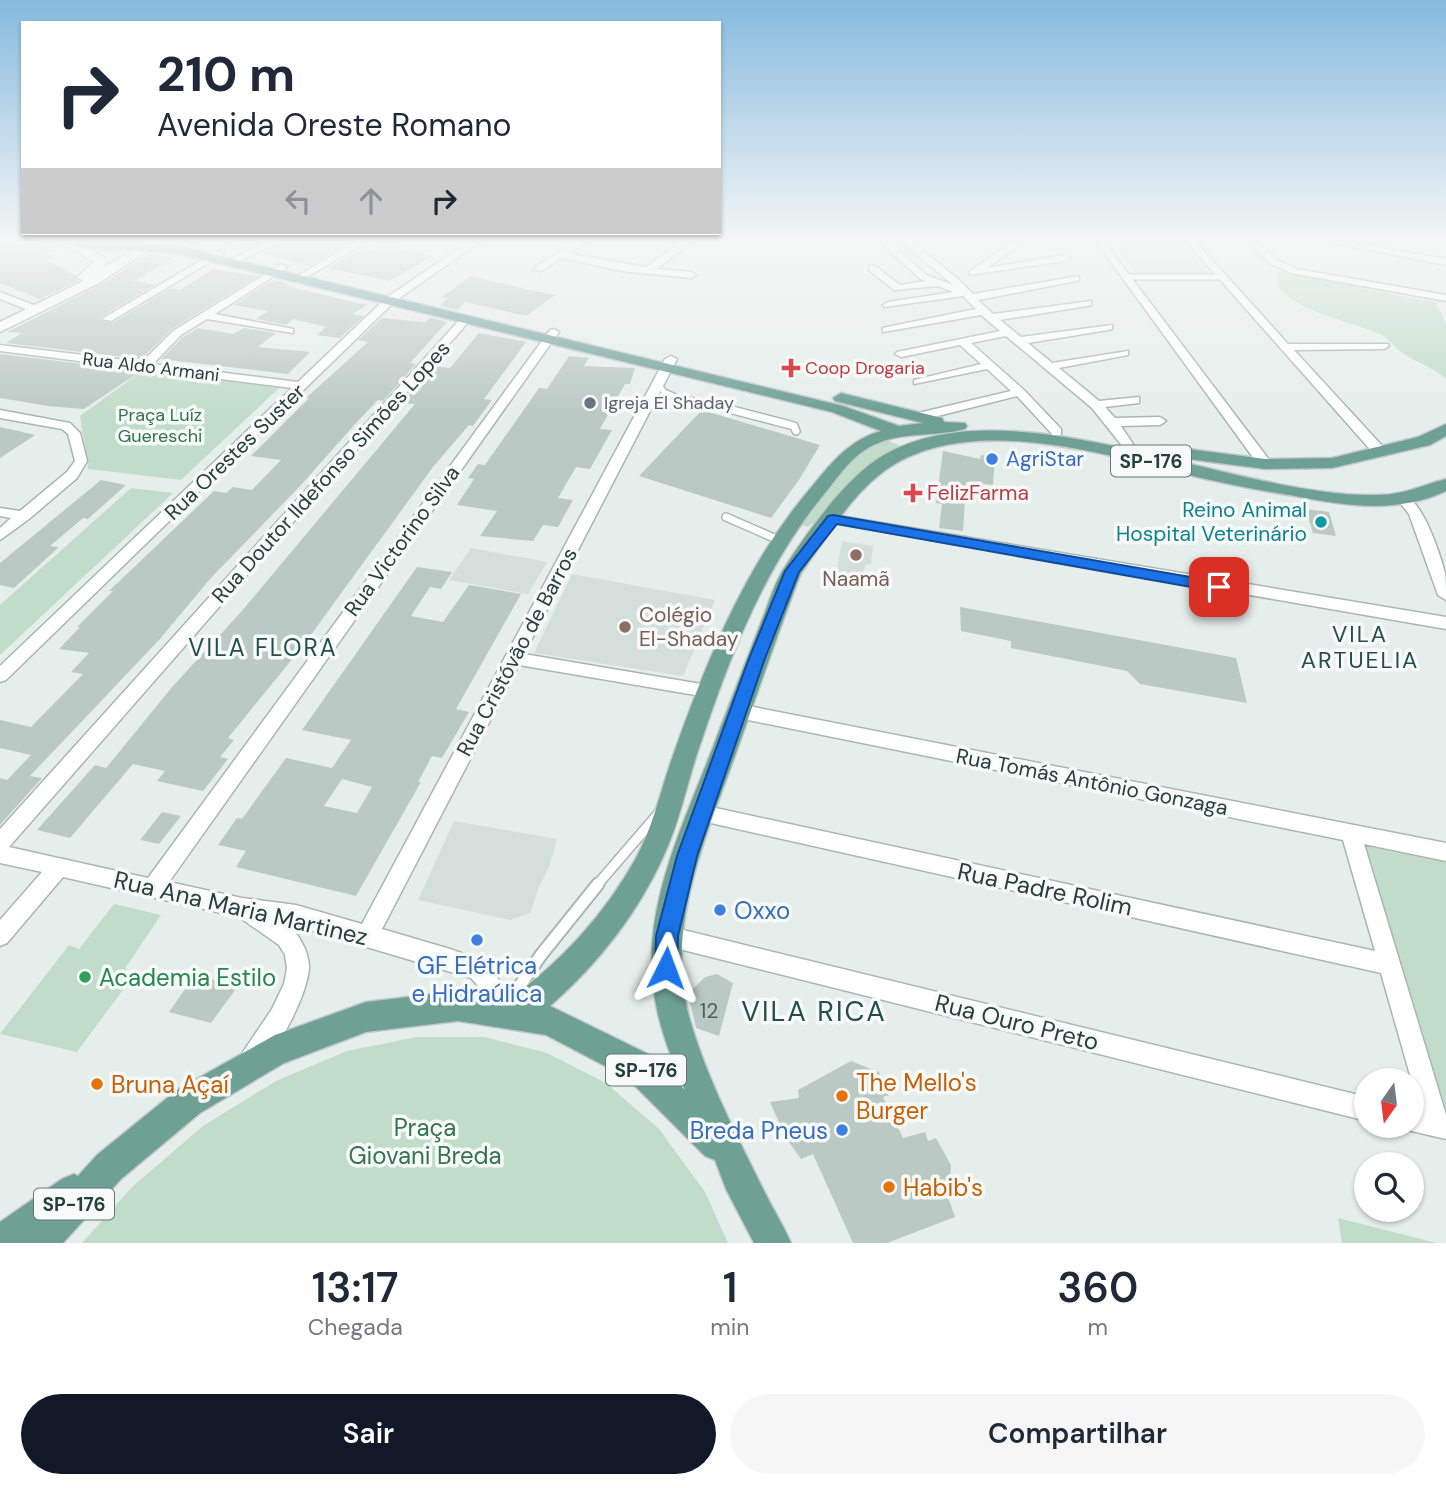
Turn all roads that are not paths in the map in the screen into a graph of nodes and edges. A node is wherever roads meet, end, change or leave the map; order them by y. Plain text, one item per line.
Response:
1 (5, 297) edge
2 (55, 297) edge
3 (61, 297) edge
4 (144, 297) edge
5 (234, 297) edge
6 (395, 297) junction
7 (959, 297) edge
8 (969, 297) edge
9 (1142, 297) edge
10 (1241, 297) edge
11 (51, 300) junction
12 (1087, 303) dead end
13 (888, 305) dead end
14 (35, 309) junction
15 (987, 314) junction
16 (205, 315) junction
17 (107, 318) dead end
18 (466, 319) junction
19 (1108, 327) dead end
20 (0, 328) edge
21 (887, 330) dead end
22 (289, 331) dead end
23 (1009, 332) junction
24 (551, 335) junction
25 (1019, 341) junction
26 (963, 342) junction
27 (1384, 346) dead end
28 (1285, 347) junction
29 (0, 348) edge
30 (1124, 353) dead end
31 (901, 354) dead end
32 (670, 364) junction
33 (991, 365) junction
34 (145, 366) junction
35 (1052, 366) junction
36 (918, 382) dead end
37 (659, 384) junction
38 (302, 386) junction
39 (1020, 392) junction
40 (1135, 400) dead end
41 (1096, 405) junction
42 (837, 409) junction
43 (0, 414) edge
44 (918, 417) junction
45 (1160, 421) dead end
46 (1112, 422) junction
47 (965, 426) junction
48 (1446, 429) edge
49 (796, 431) dead end
50 (899, 432) junction
51 (1057, 432) junction
52 (941, 440) junction
53 (1424, 441) junction
54 (863, 443) junction
55 (1127, 444) junction
56 (1446, 449) edge
57 (1380, 452) junction
58 (1332, 463) junction
59 (1265, 464) junction
60 (1446, 484) edge
61 (1405, 500) junction
62 (1360, 501) junction
63 (0, 512) edge
64 (24, 516) junction
65 (726, 517) dead end
66 (833, 519) junction
67 (0, 536) edge
68 (780, 541) junction
69 (792, 571) junction
70 (1446, 595) edge
71 (1446, 623) edge
72 (515, 658) junction
73 (0, 676) edge
74 (707, 691) junction
75 (738, 711) junction
76 (702, 813) junction
77 (1351, 834) junction
78 (0, 843) edge
79 (1446, 852) edge
80 (0, 854) edge
81 (58, 868) junction
82 (153, 888) junction
83 (242, 908) junction
84 (0, 936) edge
85 (367, 936) junction
86 (667, 936) junction
87 (1388, 964) junction
88 (506, 1010) junction
89 (246, 1064) junction
90 (1354, 1106) edge
91 (1441, 1127) edge
92 (110, 1166) junction
93 (746, 1189) junction
94 (0, 1243) edge
95 (39, 1243) edge
96 (773, 1243) edge

1 - 14 street
2 - 11 street
3 - 11 street
4 - 17 street
5 - 16 street
6 - 18 main road
6 - 24 main road
6 - 38 street, Rua Orestes Suster
7 - 13 street
8 - 15 street
9 - 59 street
10 - 28 street
11 - 14 street
12 - 15 street
14 - 20 street
15 - 21 street
15 - 23 street
16 - 22 street
16 - 34 street
18 - 24 main road
18 - 78 street, Rua Doutor Ildefonso Simões Lopes
19 - 25 street
23 - 25 street
23 - 26 street
24 - 32 main road
24 - 82 street, Rua Victorino Silva
25 - 35 street
26 - 31 street
26 - 33 street
27 - 28 street
28 - 57 street
29 - 34 street, Rua Aldo Armani
30 - 35 street
32 - 37 street, Rua Cristóvão de Barros
32 - 42 main road
32 - 44 main road
33 - 36 street
33 - 39 street
34 - 38 street, Rua Aldo Armani
35 - 41 street
37 - 49 lane
37 - 72 street, Rua Cristóvão de Barros
38 - 73 street, Rua Orestes Suster
39 - 44 street
39 - 51 street
40 - 41 street
41 - 46 street
42 - 50 main road
42 - 54 main road
43 - 64 street
44 - 47 main road
45 - 46 street
46 - 55 street
47 - 50 main road, SP-176
47 - 51 main road, SP-176
48 - 53 main road, SP-176
50 - 52 main road
50 - 54 main road, SP-176
51 - 55 main road, SP-176
52 - 62 main road, SP-176
52 - 66 main road, SP-176
53 - 56 main road
53 - 57 main road, SP-176
54 - 68 main road, SP-176
55 - 59 main road, SP-176
57 - 58 main road, SP-176
58 - 59 main road, SP-176
58 - 62 main road
60 - 61 main road, SP-176
61 - 62 main road, SP-176
61 - 70 street
63 - 64 street
64 - 67 street
65 - 68 lane
66 - 69 main road, SP-176
66 - 71 street
68 - 69 main road
68 - 74 main road, SP-176
69 - 75 main road, SP-176
72 - 74 street
72 - 85 street, Rua Cristóvão de Barros
74 - 88 main road, SP-176
75 - 76 main road, SP-176
75 - 77 street, Rua Tomás Antônio Gonzaga
76 - 86 main road, SP-176
76 - 87 street, Rua Padre Rolim
77 - 79 street, Rua Tomás Antônio Gonzaga
77 - 87 street
80 - 81 street, Rua Ana Maria Martinez
81 - 82 street, Rua Ana Maria Martinez
81 - 84 street
82 - 83 street, Rua Ana Maria Martinez
83 - 85 street, Rua Ana Maria Martinez
83 - 89 street
85 - 88 street, Rua Ana Maria Martinez
86 - 90 street, Rua Ouro Preto
86 - 93 main road, SP-176
87 - 91 street
88 - 89 main road, SP-176
88 - 93 main road, SP-176
89 - 92 main road, SP-176
92 - 94 main road
92 - 95 main road, SP-176
93 - 96 main road, SP-176

